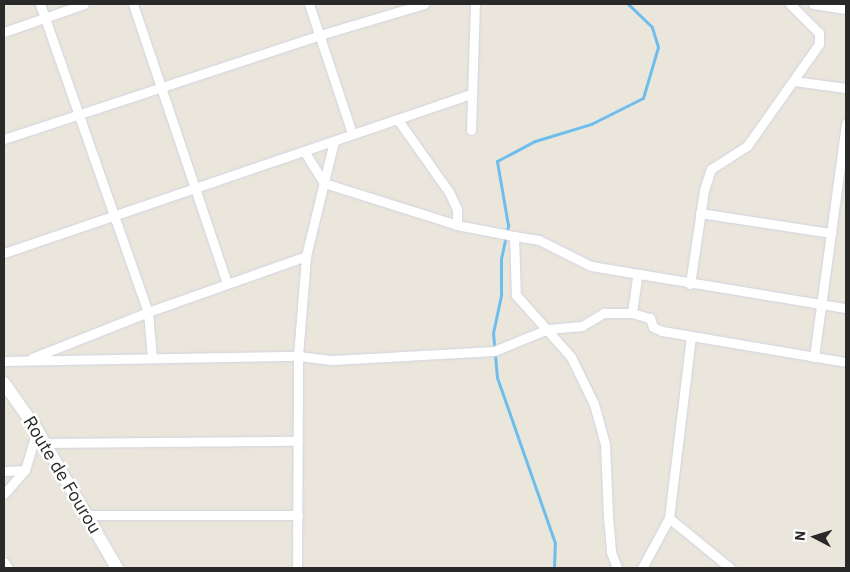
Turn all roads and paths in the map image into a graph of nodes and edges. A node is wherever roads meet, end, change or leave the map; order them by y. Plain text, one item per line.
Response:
1 (40, 4) edge
2 (84, 4) edge
3 (133, 4) edge
4 (309, 4) edge
5 (424, 4) edge
6 (475, 4) edge
7 (790, 4) edge
8 (813, 4) edge
9 (846, 9) edge
10 (45, 18) junction
11 (4, 32) edge
12 (320, 34) junction
13 (794, 81) junction
14 (161, 87) junction
15 (846, 88) edge
16 (472, 94) junction
17 (78, 115) junction
18 (398, 120) junction
19 (846, 123) edge
20 (472, 130) dead end
21 (352, 133) junction
22 (4, 140) edge
23 (334, 141) junction
24 (304, 151) junction
25 (844, 162) edge
26 (324, 183) junction
27 (195, 186) junction
28 (700, 212) junction
29 (113, 214) junction
30 (457, 225) junction
31 (831, 233) junction
32 (514, 236) junction
33 (4, 253) edge
34 (306, 256) junction
35 (636, 276) junction
36 (227, 284) junction
37 (690, 284) junction
38 (821, 304) junction
39 (846, 308) edge
40 (148, 312) junction
41 (632, 313) junction
42 (548, 329) junction
43 (691, 336) junction
44 (298, 356) junction
45 (814, 356) junction
46 (152, 358) junction
47 (4, 361) edge
48 (25, 361) junction
49 (846, 362) edge
50 (4, 383) edge
51 (37, 430) junction
52 (298, 441) junction
53 (45, 443) junction
54 (24, 470) junction
55 (4, 471) edge
56 (4, 494) edge
57 (298, 514) junction
58 (86, 515) junction
59 (669, 518) junction
60 (4, 562) edge
61 (8, 568) edge
62 (117, 568) edge
63 (298, 568) edge
64 (617, 568) edge
65 (642, 568) edge
66 (730, 568) edge

1 - 10 street
2 - 10 street
3 - 14 street
4 - 12 street
5 - 12 street
6 - 16 street
7 - 13 street
8 - 9 street
10 - 11 street
10 - 17 street
12 - 14 street
12 - 21 street
13 - 15 street
13 - 28 street
14 - 17 street
14 - 27 street
16 - 18 street
16 - 20 street
17 - 22 street
17 - 29 street
18 - 21 street
18 - 30 street
19 - 25 street
21 - 23 street
23 - 24 street
23 - 26 street
24 - 26 street
24 - 27 street
25 - 31 street
26 - 30 street
26 - 34 street
27 - 29 street
27 - 36 street
28 - 31 street
28 - 37 street
29 - 33 street
29 - 40 street
30 - 32 street
31 - 38 street
32 - 35 street
32 - 42 street
34 - 36 street
34 - 44 street
35 - 37 street
35 - 41 street
36 - 40 street
37 - 38 street
38 - 39 street
38 - 45 street
40 - 46 street
40 - 48 street
41 - 42 street
41 - 43 street
42 - 44 street
42 - 64 street
43 - 45 street
43 - 59 street
44 - 46 street
44 - 52 street
45 - 49 street
46 - 48 street
47 - 48 street
50 - 51 main road, Route de Fourou
51 - 53 main road, Route de Fourou
51 - 54 street
52 - 53 street
52 - 57 street
53 - 58 main road, Route de Fourou
54 - 55 street
54 - 56 street
57 - 58 street
57 - 63 street
58 - 62 main road, Route de Fourou
59 - 65 street
59 - 66 street
60 - 61 street

